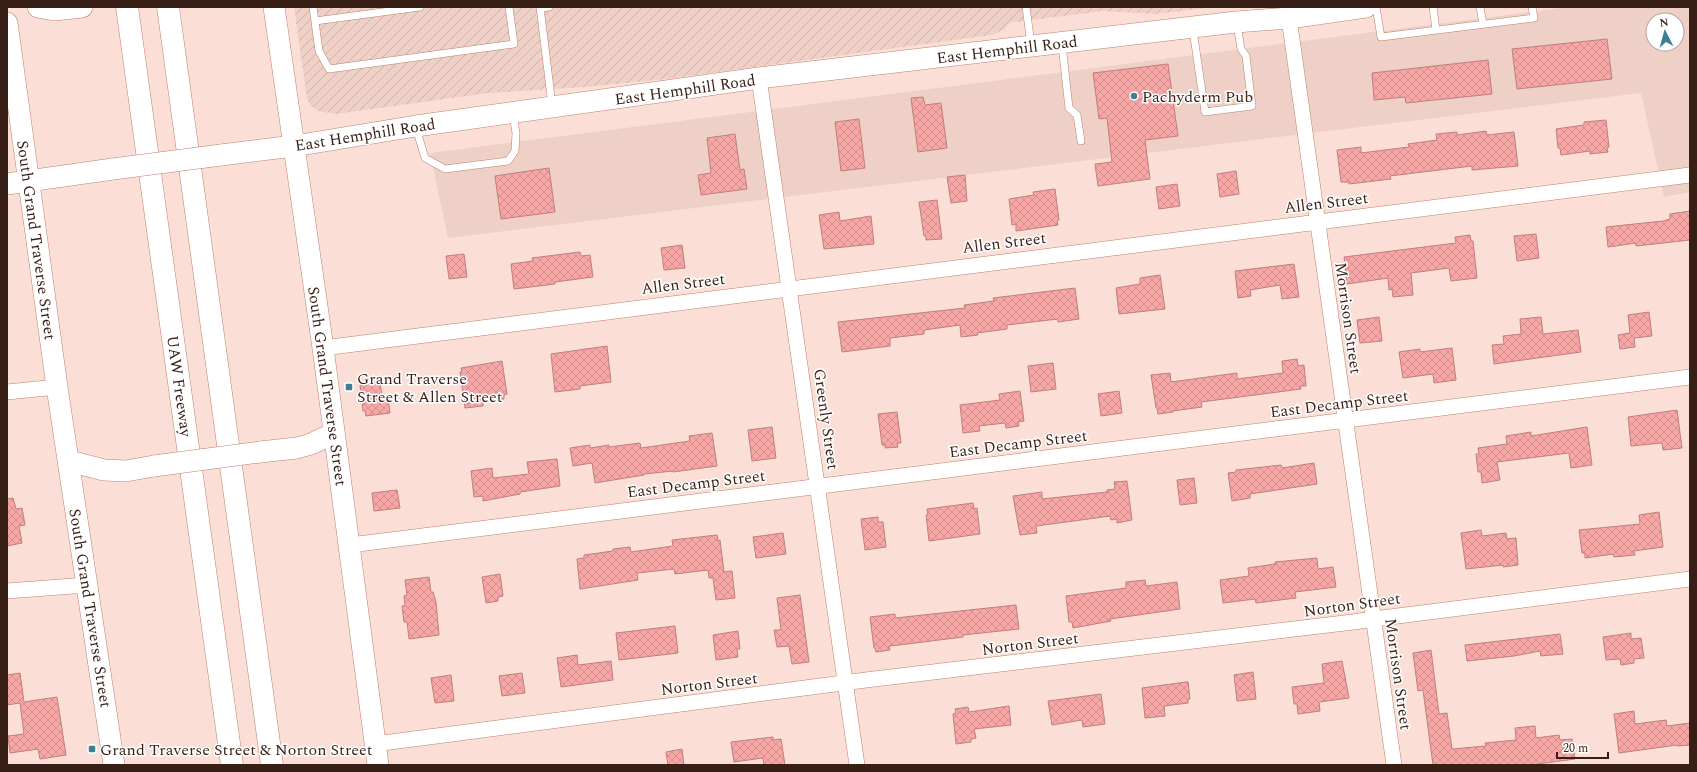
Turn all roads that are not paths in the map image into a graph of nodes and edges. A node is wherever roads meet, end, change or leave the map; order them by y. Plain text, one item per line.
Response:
1 (38, 7) edge
2 (127, 7) edge
3 (168, 7) edge
4 (274, 7) edge
5 (313, 7) edge
6 (420, 7) edge
7 (509, 7) edge
8 (549, 7) edge
9 (1026, 7) edge
10 (1366, 7) edge
11 (1376, 7) edge
12 (1433, 7) edge
13 (1480, 7) edge
14 (1532, 7) edge
15 (78, 8) edge
16 (540, 8) edge
17 (1289, 18) junction
18 (315, 21) junction
19 (1236, 22) junction
20 (7, 23) edge
21 (1483, 24) junction
22 (1193, 28) junction
23 (1436, 30) junction
24 (1062, 43) junction
25 (1031, 46) junction
26 (759, 78) junction
27 (552, 107) junction
28 (513, 113) junction
29 (416, 126) junction
30 (1081, 141) dead end
31 (294, 146) junction
32 (1690, 175) edge
33 (28, 181) junction
34 (7, 184) edge
35 (1317, 222) junction
36 (789, 288) junction
37 (323, 348) junction
38 (1690, 377) edge
39 (57, 387) junction
40 (7, 392) edge
41 (1345, 420) junction
42 (334, 433) junction
43 (69, 461) junction
44 (818, 485) junction
45 (350, 545) junction
46 (1690, 579) edge
47 (88, 585) junction
48 (7, 591) edge
49 (1374, 619) junction
50 (845, 683) junction
51 (375, 744) junction
52 (114, 765) edge
53 (232, 765) edge
54 (272, 765) edge
55 (378, 765) edge
56 (857, 765) edge
57 (1394, 765) edge

1 - 15 main road
2 - 53 highway, UAW Freeway
3 - 54 highway
4 - 31 main road, South Grand Traverse Street
5 - 18 lane
6 - 18 lane
7 - 18 lane
8 - 16 lane
9 - 25 lane
10 - 17 main road, East Hemphill Road
11 - 23 lane
12 - 23 lane
13 - 21 lane
14 - 21 lane
16 - 27 lane
17 - 19 main road, East Hemphill Road
17 - 35 street, Morrison Street
19 - 22 main road, East Hemphill Road
19 - 22 lane
20 - 33 main road, South Grand Traverse Street
21 - 23 lane
22 - 24 main road, East Hemphill Road
24 - 25 main road, East Hemphill Road
24 - 30 lane
25 - 26 main road, East Hemphill Road
26 - 27 main road, East Hemphill Road
26 - 36 street, Greenly Street
27 - 28 main road, East Hemphill Road
28 - 29 main road, East Hemphill Road
28 - 29 lane
29 - 31 main road, East Hemphill Road
31 - 33 main road, East Hemphill Road, bridge
31 - 37 main road, South Grand Traverse Street
32 - 35 street, Allen Street
33 - 34 main road, East Hemphill Road
33 - 39 main road, South Grand Traverse Street
35 - 36 street, Allen Street
35 - 41 street, Morrison Street
36 - 37 street, Allen Street
36 - 44 street, Greenly Street
37 - 42 main road, South Grand Traverse Street
38 - 41 street, East Decamp Street
39 - 40 street
39 - 43 main road, South Grand Traverse Street
41 - 44 street, East Decamp Street
41 - 49 street, Morrison Street
42 - 43 main road, bridge
42 - 45 main road, South Grand Traverse Street
43 - 47 main road, South Grand Traverse Street
44 - 45 street, East Decamp Street
44 - 50 street, Greenly Street
45 - 51 main road, South Grand Traverse Street
46 - 49 street, Norton Street
47 - 48 street
47 - 52 main road, South Grand Traverse Street
49 - 50 street, Norton Street
49 - 57 street, Morrison Street
50 - 51 street, Norton Street
50 - 56 street, Greenly Street
51 - 55 main road, South Grand Traverse Street

